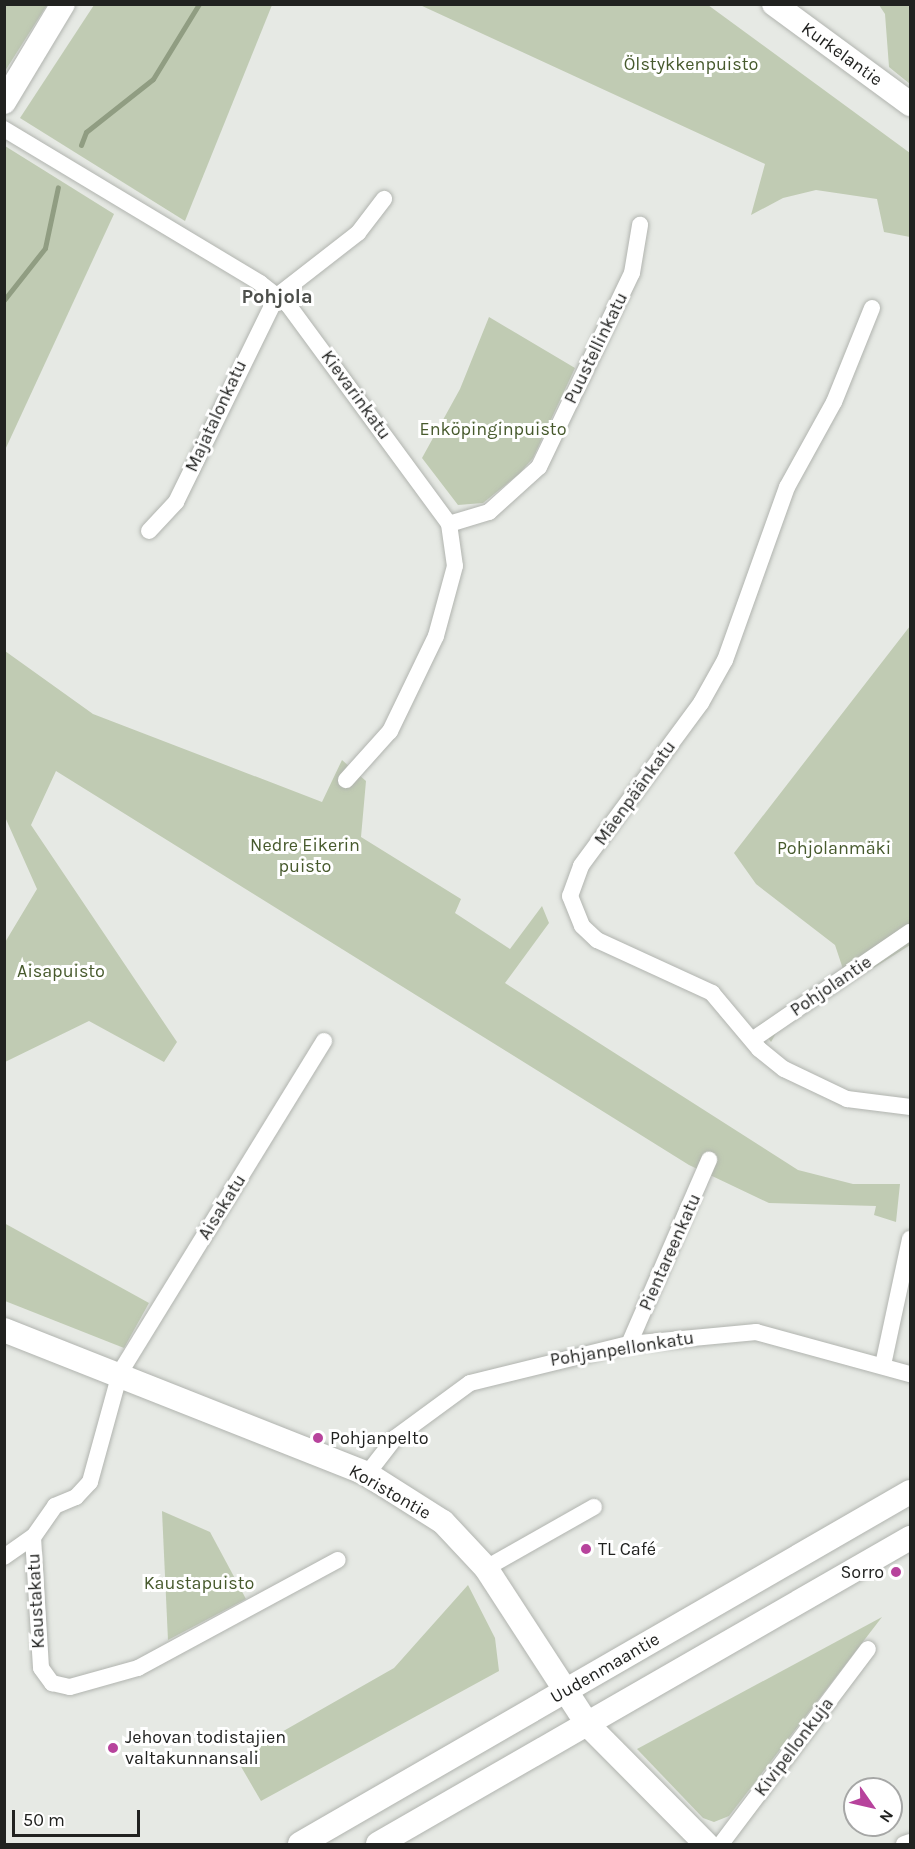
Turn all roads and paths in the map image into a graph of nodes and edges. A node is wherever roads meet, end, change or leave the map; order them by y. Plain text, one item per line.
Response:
1 (63, 4) edge
2 (774, 4) edge
3 (4, 102) edge
4 (910, 104) edge
5 (4, 129) edge
6 (384, 199) dead end
7 (640, 225) dead end
8 (277, 296) junction
9 (872, 308) dead end
10 (449, 525) junction
11 (149, 531) dead end
12 (346, 780) dead end
13 (910, 932) edge
14 (752, 1040) junction
15 (324, 1041) dead end
16 (910, 1107) edge
17 (709, 1160) dead end
18 (910, 1239) edge
19 (4, 1330) edge
20 (629, 1344) junction
21 (883, 1365) junction
22 (120, 1373) junction
23 (910, 1374) edge
24 (367, 1474) junction
25 (910, 1492) edge
26 (594, 1507) dead end
27 (33, 1537) junction
28 (910, 1539) edge
29 (4, 1557) edge
30 (338, 1560) dead end
31 (486, 1568) junction
32 (868, 1649) dead end
33 (565, 1692) junction
34 (588, 1725) junction
35 (910, 1842) edge
36 (300, 1845) edge
37 (378, 1845) edge
38 (706, 1845) edge
39 (721, 1845) edge
40 (904, 1845) edge

1 - 3 main road
2 - 4 main road, Kurkelantie
5 - 8 street, Kievarinkatu
6 - 8 street
7 - 10 street, Puustellinkatu
8 - 10 street, Kievarinkatu
8 - 11 street, Majatalonkatu
9 - 14 street, Mäenpäänkatu
10 - 12 street
13 - 14 street, Pohjolantie
14 - 16 street, Mäenpäänkatu
15 - 22 street, Aisakatu
17 - 20 street, Pientareenkatu
18 - 21 street
19 - 22 main road, Koristontie
20 - 21 street, Pohjanpellonkatu
20 - 24 street, Pohjanpellonkatu
21 - 23 street, Pohjanpellonkatu
22 - 24 main road, Koristontie
22 - 27 street, Kaustakatu
24 - 31 main road, Koristontie
25 - 33 main road, Uudenmaantie
26 - 31 street
27 - 29 street
27 - 30 street, Kaustakatu
28 - 34 main road
31 - 33 main road, Koristontie
32 - 39 street, Kivipellonkuja
33 - 34 main road, Koristontie
33 - 36 main road, Uudenmaantie
34 - 37 main road
34 - 38 main road, Koristontie
35 - 40 street

